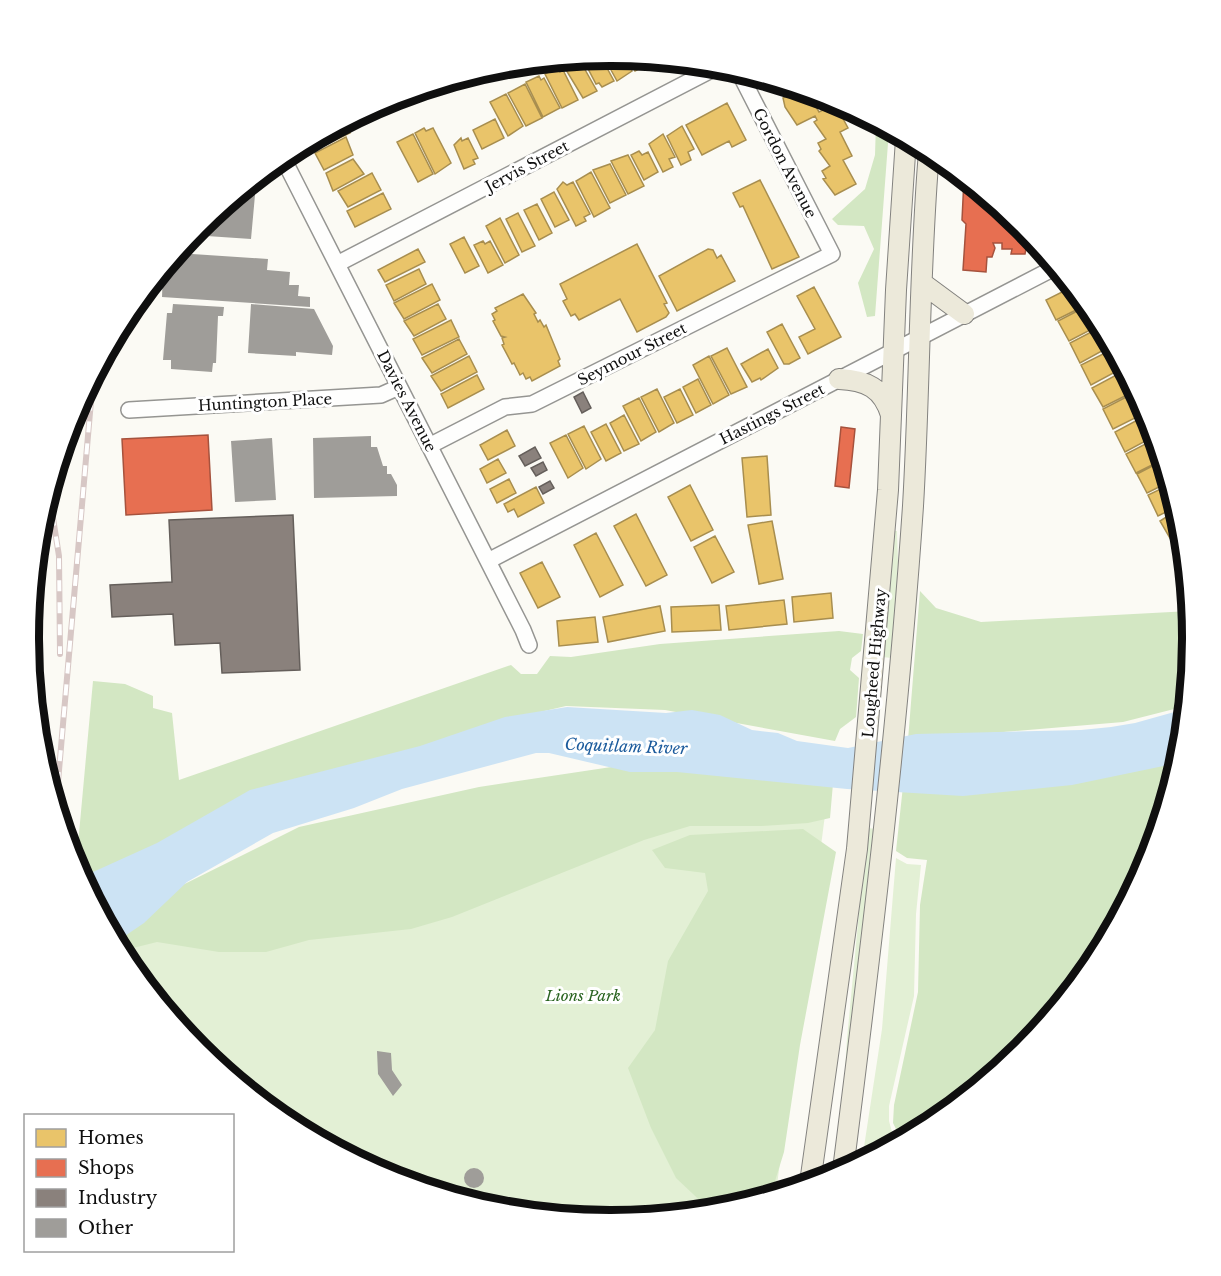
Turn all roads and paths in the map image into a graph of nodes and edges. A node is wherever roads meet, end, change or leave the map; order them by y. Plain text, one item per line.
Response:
1 (703, 74) edge
2 (744, 83) edge
3 (905, 149) edge
4 (928, 163) edge
5 (288, 167) edge
6 (832, 254) joint
7 (337, 264) junction
8 (1048, 271) edge
9 (922, 283) junction
10 (964, 314) junction
11 (920, 338) junction
12 (894, 351) junction
13 (839, 379) junction
14 (399, 387) junction
15 (129, 410) dead end
16 (892, 418) junction
17 (429, 446) junction
18 (488, 561) junction
19 (529, 645) dead end
20 (844, 1159) edge
21 (811, 1173) edge

1 - 7 street, Jervis Street
2 - 6 street, Gordon Avenue
3 - 12 main road, Lougheed Highway
4 - 9 main road, Lougheed Highway
5 - 7 street, Davies Avenue
6 - 17 street, Seymour Street
7 - 14 street, Davies Avenue
8 - 10 street, Hastings Street
9 - 10 main road
9 - 11 main road, Lougheed Highway
10 - 11 street, Hastings Street
11 - 12 street, Hastings Street
11 - 20 main road, Lougheed Highway
12 - 13 street, Hastings Street
12 - 16 main road, Lougheed Highway
13 - 16 main road
13 - 18 street, Hastings Street
14 - 15 street, Huntington Place
14 - 17 street, Davies Avenue
16 - 21 main road, Lougheed Highway
17 - 18 street, Davies Avenue
18 - 19 street, Davies Avenue

